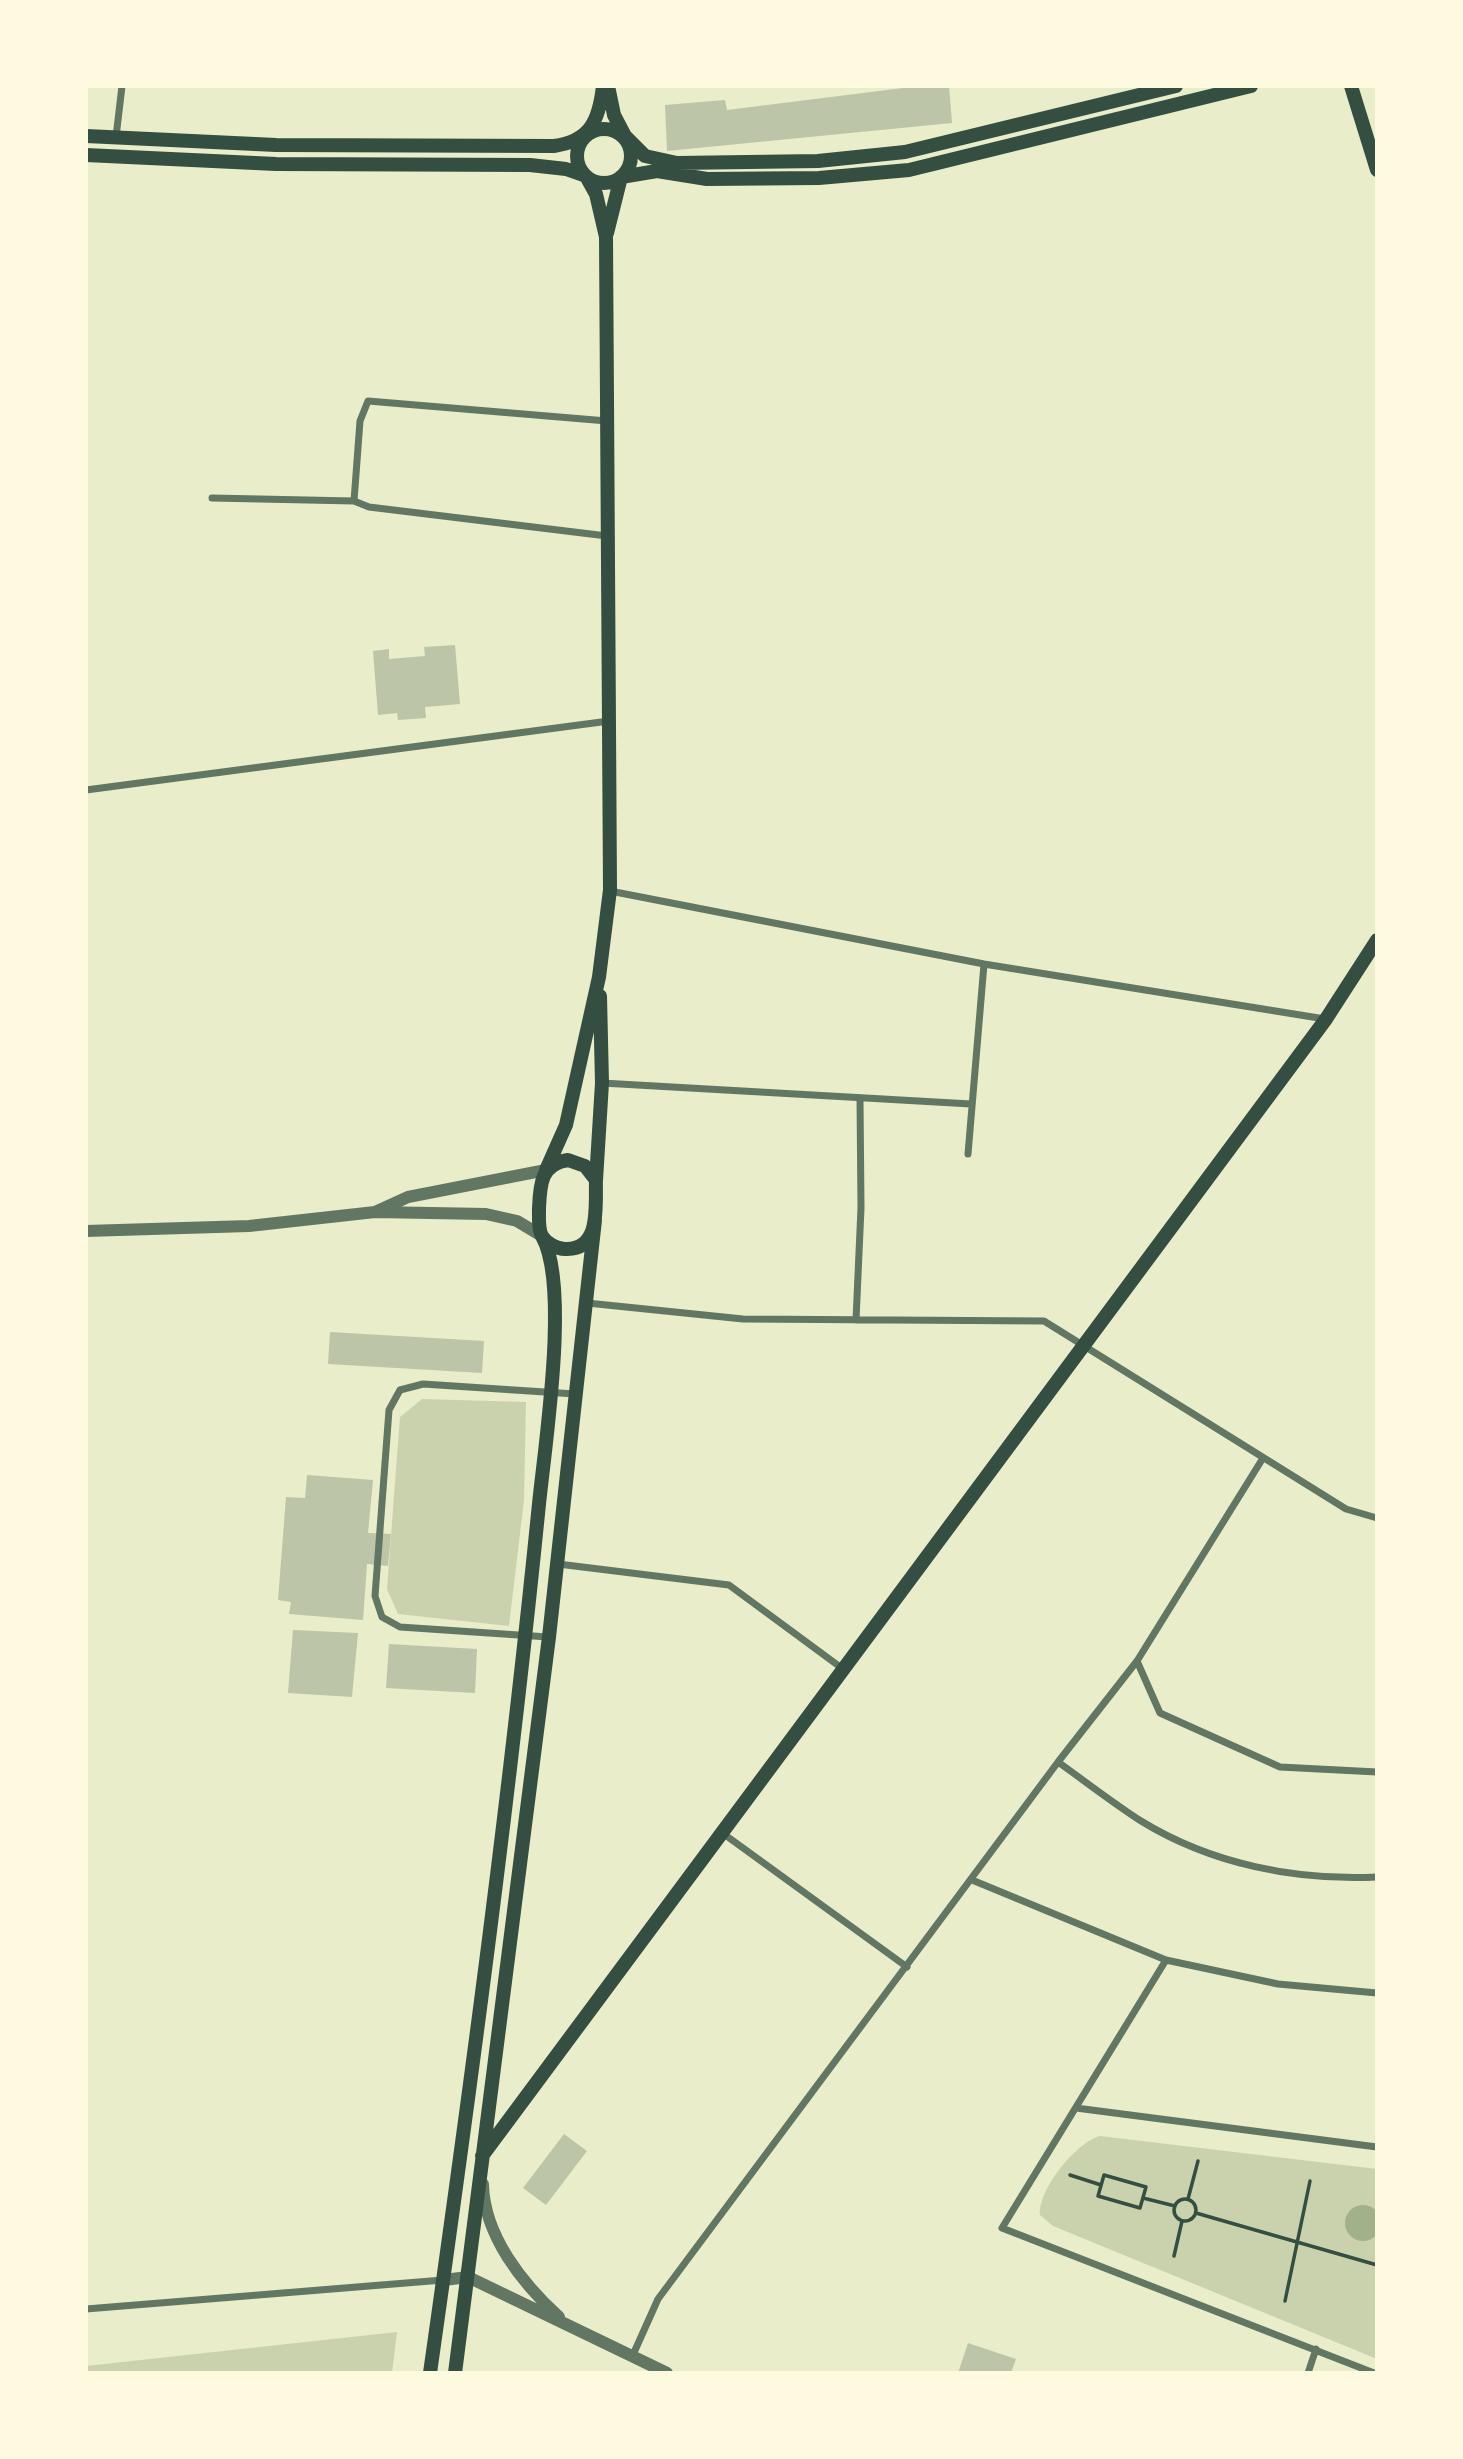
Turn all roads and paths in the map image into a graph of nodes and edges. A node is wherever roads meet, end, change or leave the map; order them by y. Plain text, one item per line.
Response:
1 (122, 86) edge
2 (606, 86) edge
3 (1176, 86) edge
4 (1251, 86) edge
5 (1351, 86) edge
6 (86, 136) edge
7 (625, 136) junction
8 (116, 137) junction
9 (585, 137) junction
10 (86, 155) edge
11 (114, 157) junction
12 (1377, 170) edge
13 (586, 176) junction
14 (621, 177) junction
15 (606, 237) junction
16 (607, 421) junction
17 (212, 498) dead end
18 (354, 501) junction
19 (607, 536) junction
20 (609, 721) junction
21 (86, 790) edge
22 (610, 890) junction
23 (1377, 940) edge
24 (984, 964) junction
25 (599, 977) junction
26 (1326, 1019) junction
27 (602, 1083) junction
28 (860, 1098) junction
29 (971, 1104) junction
30 (968, 1154) dead end
31 (546, 1170) junction
32 (596, 1180) junction
33 (375, 1212) junction
34 (595, 1220) junction
35 (86, 1231) edge
36 (542, 1236) junction
37 (587, 1303) junction
38 (856, 1320) junction
39 (1084, 1346) junction
40 (550, 1391) junction
41 (575, 1394) junction
42 (1263, 1458) junction
43 (1377, 1517) edge
44 (555, 1563) junction
45 (526, 1635) junction
46 (549, 1637) junction
47 (1137, 1661) junction
48 (843, 1668) junction
49 (1058, 1762) junction
50 (1377, 1772) edge
51 (722, 1832) junction
52 (1377, 1877) edge
53 (972, 1880) junction
54 (1166, 1961) junction
55 (907, 1966) junction
56 (1377, 1993) edge
57 (1076, 2108) junction
58 (1377, 2147) edge
59 (482, 2156) junction
60 (1198, 2161) dead end
61 (1070, 2175) dead end
62 (1310, 2181) dead end
63 (1101, 2185) junction
64 (1143, 2197) junction
65 (1188, 2199) junction
66 (1175, 2206) junction
67 (1196, 2213) junction
68 (1182, 2221) junction
69 (1297, 2242) junction
70 (1174, 2256) dead end
71 (1377, 2265) edge
72 (468, 2277) junction
73 (443, 2280) junction
74 (1284, 2301) dead end
75 (86, 2309) edge
76 (568, 2326) junction
77 (1316, 2349) junction
78 (632, 2357) junction
79 (430, 2373) edge
80 (455, 2373) edge
81 (667, 2373) edge
82 (1308, 2373) edge
83 (1374, 2373) edge

1 - 8 street
2 - 7 main road
2 - 9 main road
3 - 7 main road
4 - 14 main road
5 - 12 main road
6 - 8 main road
7 - 9 main road
7 - 14 main road
8 - 9 main road
8 - 11 main road
9 - 13 main road
10 - 11 main road
11 - 13 main road
13 - 14 main road
13 - 15 main road
14 - 15 main road
15 - 16 main road
16 - 18 street
16 - 19 main road
17 - 18 street
18 - 19 street
19 - 20 main road
20 - 21 street
20 - 22 main road
22 - 24 street
22 - 25 main road
23 - 26 main road
24 - 26 street
24 - 29 street
25 - 27 main road
25 - 31 main road
26 - 39 main road
27 - 28 street
27 - 32 main road
28 - 29 street
28 - 38 street
29 - 30 street
31 - 32 main road
31 - 33 street
31 - 36 main road
32 - 34 main road
33 - 35 street
33 - 36 street
34 - 36 main road
34 - 37 main road
36 - 40 main road
37 - 38 street
37 - 41 main road
38 - 39 street
39 - 42 street
39 - 48 main road
40 - 41 street
40 - 45 main road
40 - 45 street
41 - 44 main road
42 - 43 street
42 - 47 street
44 - 46 main road
44 - 48 street
45 - 46 street
45 - 73 main road
46 - 59 main road
47 - 49 street
47 - 50 street
48 - 51 main road
49 - 52 street
49 - 53 street
51 - 55 street
51 - 59 main road
53 - 54 street
53 - 55 street
54 - 56 street
54 - 57 street
55 - 78 street
57 - 58 street
57 - 77 street
59 - 72 main road
59 - 76 street
60 - 65 path
61 - 63 path
62 - 69 path
63 - 64 path
63 - 64 path
64 - 66 path
65 - 66 path
65 - 67 path
66 - 68 path
67 - 68 path
67 - 69 path
68 - 70 path
69 - 71 path
69 - 74 path
72 - 73 street
72 - 76 street
72 - 80 main road
73 - 75 street
73 - 79 main road
76 - 78 street
77 - 82 street
77 - 83 street
78 - 81 street

